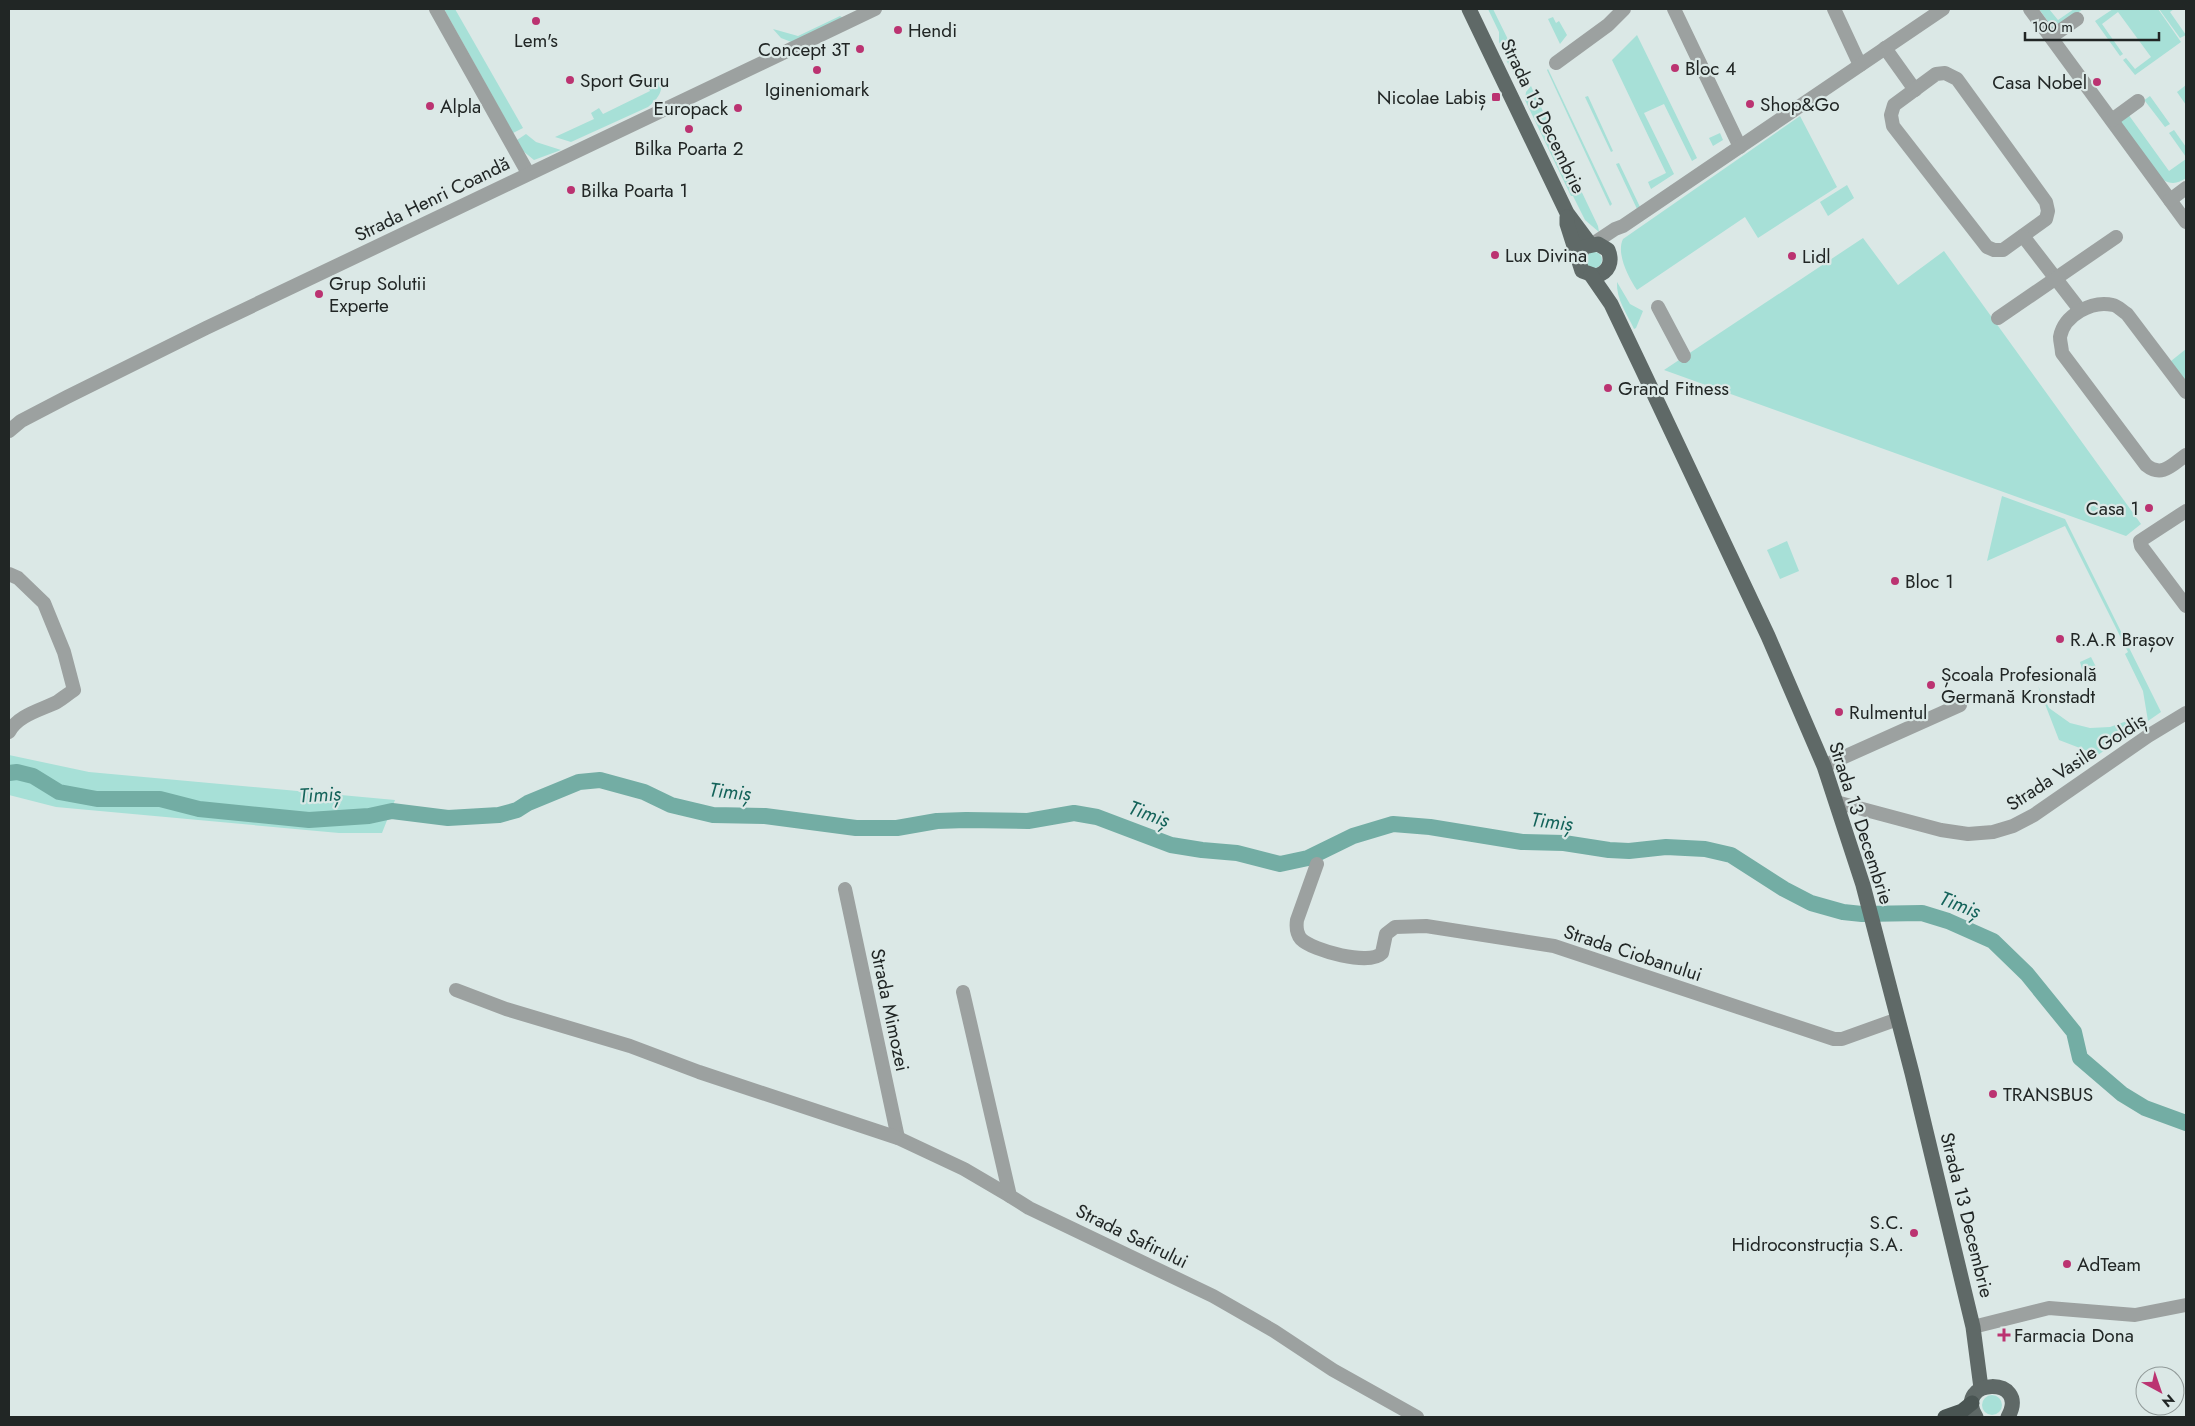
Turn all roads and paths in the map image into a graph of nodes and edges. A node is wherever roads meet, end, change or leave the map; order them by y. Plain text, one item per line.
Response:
1 (436, 9) edge
2 (875, 9) edge
3 (1469, 9) edge
4 (1624, 9) edge
5 (1674, 9) edge
6 (1834, 9) edge
7 (1941, 9) edge
8 (2030, 9) edge
9 (2077, 18) dead end
10 (2051, 37) junction
11 (1886, 48) junction
12 (1556, 63) dead end
13 (1860, 65) junction
14 (1915, 90) junction
15 (2138, 101) dead end
16 (2112, 120) junction
17 (1740, 147) junction
18 (528, 173) junction
19 (2186, 188) edge
20 (2170, 200) junction
21 (1567, 213) junction
22 (2186, 222) edge
23 (1621, 228) junction
24 (2023, 236) junction
25 (2116, 237) dead end
26 (1592, 244) junction
27 (1609, 254) junction
28 (1578, 257) junction
29 (1606, 271) junction
30 (1590, 275) junction
31 (2056, 278) junction
32 (1610, 304) junction
33 (1658, 307) dead end
34 (2080, 310) junction
35 (1998, 318) dead end
36 (1684, 356) dead end
37 (2186, 392) edge
38 (9, 431) edge
39 (2186, 455) edge
40 (2186, 511) edge
41 (9, 574) edge
42 (2186, 606) edge
43 (1960, 705) dead end
44 (2186, 713) edge
45 (9, 732) edge
46 (1824, 766) junction
47 (1836, 802) junction
48 (1317, 864) dead end
49 (845, 889) dead end
50 (456, 990) dead end
51 (964, 992) dead end
52 (1898, 1019) junction
53 (898, 1138) junction
54 (1010, 1196) junction
55 (2186, 1305) edge
56 (1973, 1327) junction
57 (1989, 1387) junction
58 (1974, 1410) edge
59 (1417, 1417) edge
60 (1945, 1417) edge
61 (2008, 1417) edge

1 - 18 street
2 - 18 street, Strada Henri Coandă
3 - 21 main road, Strada 13 Decembrie
4 - 12 street
5 - 17 street
6 - 13 street
7 - 11 street
8 - 10 street
9 - 10 street
10 - 16 street
11 - 13 street
11 - 14 street
13 - 17 street
14 - 24 street
14 - 24 street
15 - 16 street
16 - 20 street
17 - 23 street
18 - 38 street, Strada Henri Coandă
19 - 20 street
20 - 22 street
21 - 26 main road, Strada 13 Decembrie
21 - 28 main road, Strada 13 Decembrie
23 - 26 street
23 - 27 street
24 - 31 street
25 - 31 street
26 - 27 main road, Strada 13 Decembrie
26 - 28 main road
27 - 29 main road, Strada 13 Decembrie
28 - 30 main road, Strada 13 Decembrie
29 - 30 main road
29 - 32 main road, Strada 13 Decembrie
30 - 32 main road, Strada 13 Decembrie
31 - 34 street
31 - 35 street
32 - 46 main road, Strada 13 Decembrie
33 - 36 street
34 - 37 street
34 - 39 street
40 - 42 street
41 - 45 street
43 - 46 street
44 - 47 street, Strada Vasile Goldiș
46 - 47 main road, Strada 13 Decembrie
47 - 52 main road, Strada 13 Decembrie
48 - 52 street, Strada Ciobanului
49 - 53 street, Strada Mimozei
50 - 53 street, Strada Safirului
51 - 54 street
52 - 56 main road, Strada 13 Decembrie
53 - 54 street, Strada Safirului
54 - 59 street, Strada Safirului
55 - 56 street
56 - 57 main road, Strada 13 Decembrie
57 - 58 main road
57 - 61 main road, Strada 13 Decembrie
58 - 60 highway

